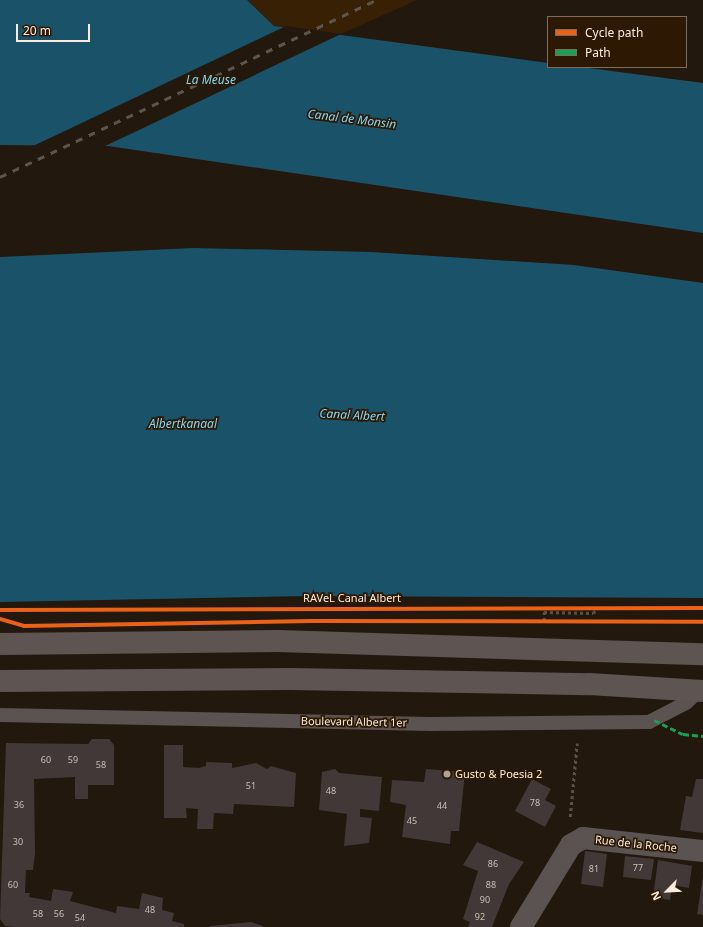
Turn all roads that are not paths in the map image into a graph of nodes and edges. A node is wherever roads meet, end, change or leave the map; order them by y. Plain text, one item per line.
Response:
1 (0, 644) edge
2 (703, 654) edge
3 (0, 681) edge
4 (701, 691) edge
5 (0, 715) edge
6 (703, 851) edge
7 (521, 927) edge

1 - 2 main road
3 - 4 main road, Boulevard Albert 1er
4 - 5 lane, Boulevard Albert 1er
6 - 7 street, Rue de la Roche

